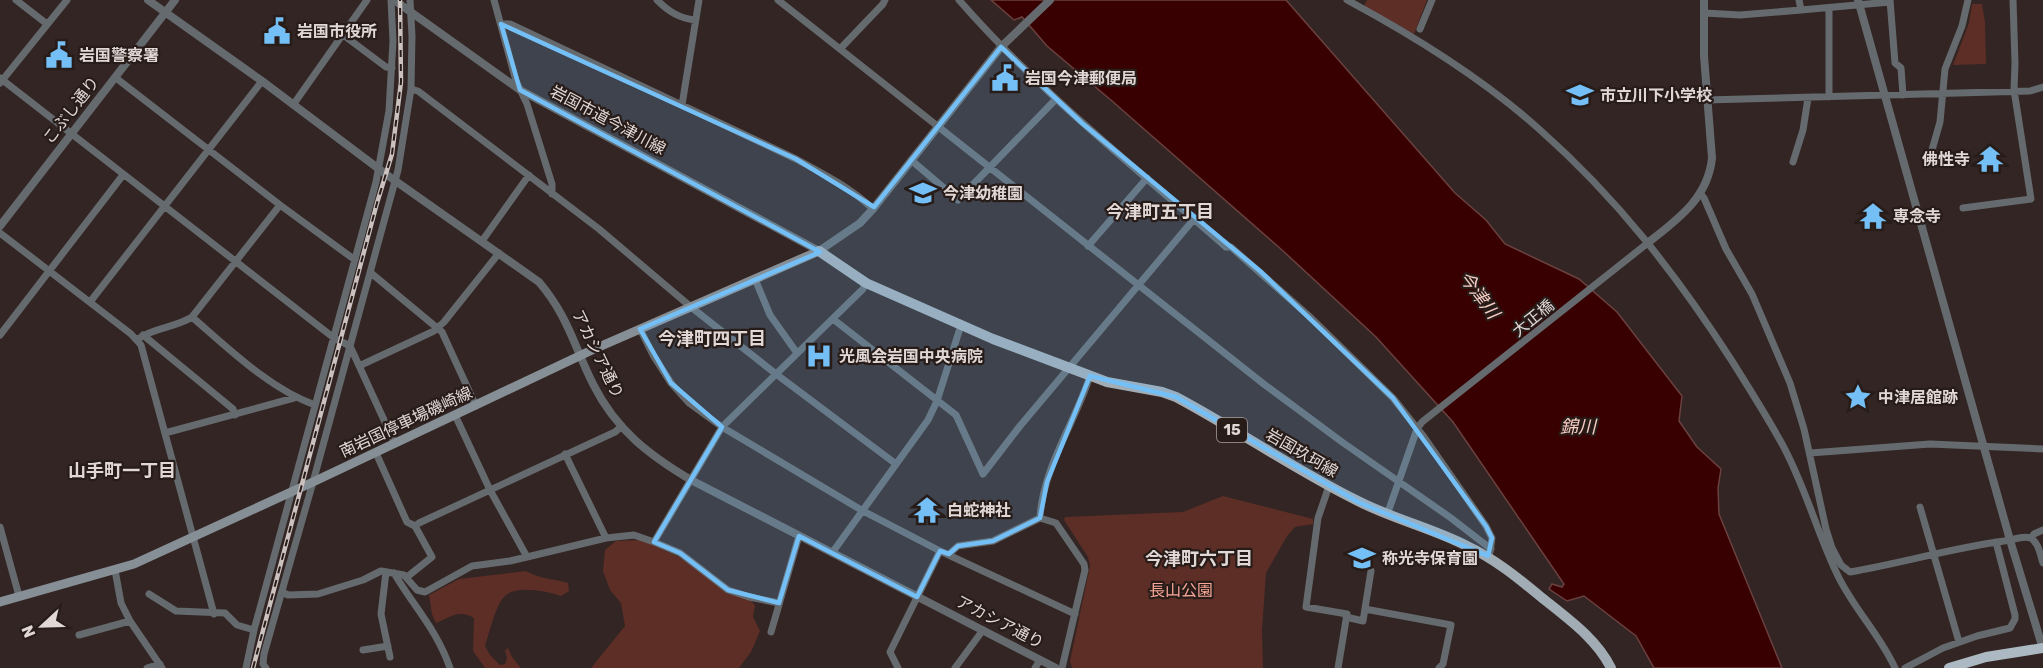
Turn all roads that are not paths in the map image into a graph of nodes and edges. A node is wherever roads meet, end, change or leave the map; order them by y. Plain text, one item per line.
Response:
1 (16, 0) edge
2 (67, 0) edge
3 (148, 0) edge
4 (175, 0) edge
5 (367, 0) edge
6 (392, 0) edge
7 (410, 0) edge
8 (494, 0) edge
9 (657, 0) edge
10 (699, 0) edge
11 (778, 0) edge
12 (885, 0) edge
13 (960, 0) edge
14 (1050, 0) edge
15 (1347, 0) edge
16 (1432, 0) edge
17 (1704, 0) edge
18 (1799, 0) edge
19 (1968, 0) edge
20 (2013, 0) edge
21 (1890, 1) edge
22 (1859, 2) edge
23 (1829, 8) junction
24 (1801, 10) junction
25 (165, 12) junction
26 (411, 13) junction
27 (1704, 13) junction
28 (696, 20) junction
29 (47, 24) junction
30 (501, 24) junction
31 (1420, 29) dead end
32 (342, 34) junction
33 (1001, 47) junction
34 (840, 48) junction
35 (392, 68) junction
36 (116, 78) junction
37 (1, 81) edge
38 (262, 81) junction
39 (2043, 87) edge
40 (411, 89) junction
41 (520, 90) junction
42 (2014, 90) junction
43 (1943, 93) junction
44 (1885, 95) junction
45 (1904, 95) junction
46 (1828, 97) junction
47 (1808, 98) junction
48 (1055, 100) junction
49 (1706, 100) junction
50 (293, 105) junction
51 (682, 105) junction
52 (937, 127) junction
53 (72, 135) junction
54 (210, 149) junction
55 (1930, 157) dead end
56 (911, 160) junction
57 (1793, 162) dead end
58 (989, 166) junction
59 (379, 169) junction
60 (123, 175) junction
61 (529, 176) junction
62 (1147, 178) junction
63 (395, 180) junction
64 (552, 194) junction
65 (1701, 194) junction
66 (280, 205) junction
67 (164, 206) junction
68 (1963, 208) dead end
69 (873, 209) junction
70 (1194, 219) junction
71 (0, 226) edge
72 (0, 233) edge
73 (482, 241) junction
74 (1646, 244) junction
75 (1088, 246) junction
76 (819, 251) junction
77 (499, 253) junction
78 (355, 260) junction
79 (235, 261) junction
80 (48, 271) junction
81 (371, 273) junction
82 (755, 279) junction
83 (866, 283) junction
84 (1138, 286) junction
85 (90, 302) junction
86 (691, 307) junction
87 (192, 317) junction
88 (833, 319) junction
89 (961, 325) junction
90 (438, 327) junction
91 (640, 328) junction
92 (0, 335) edge
93 (140, 337) junction
94 (334, 338) junction
95 (350, 346) junction
96 (797, 353) junction
97 (581, 355) junction
98 (359, 366) junction
99 (1070, 368) junction
100 (776, 374) junction
101 (1090, 376) junction
102 (294, 398) junction
103 (937, 400) junction
104 (315, 405) junction
105 (476, 406) junction
106 (235, 415) junction
107 (455, 415) junction
108 (622, 426) junction
109 (722, 427) junction
110 (1418, 429) junction
111 (165, 433) junction
112 (395, 444) junction
113 (1984, 447) junction
114 (2043, 449) edge
115 (376, 453) junction
116 (1810, 453) junction
117 (565, 454) junction
118 (896, 464) junction
119 (691, 480) junction
120 (313, 482) junction
121 (1399, 482) junction
122 (1329, 486) junction
123 (490, 490) junction
124 (292, 491) junction
125 (1920, 507) dead end
126 (863, 511) junction
127 (1387, 514) junction
128 (1040, 518) junction
129 (415, 526) junction
130 (0, 527) edge
131 (2043, 531) edge
132 (799, 536) junction
133 (192, 537) junction
134 (606, 538) junction
135 (2031, 538) junction
136 (2010, 540) junction
137 (654, 542) junction
138 (1996, 542) junction
139 (1829, 549) junction
140 (940, 551) junction
141 (832, 553) junction
142 (1489, 553) junction
143 (1933, 553) junction
144 (949, 554) junction
145 (527, 557) junction
146 (2043, 563) edge
147 (115, 570) junction
148 (1371, 571) dead end
149 (390, 572) junction
150 (407, 577) junction
151 (282, 592) junction
152 (149, 594) dead end
153 (19, 596) junction
154 (918, 597) junction
155 (0, 602) edge
156 (779, 603) junction
157 (1365, 609) junction
158 (213, 614) junction
159 (1075, 614) junction
160 (1346, 617) junction
161 (130, 621) junction
162 (254, 630) junction
163 (983, 630) junction
164 (771, 632) dead end
165 (79, 635) dead end
166 (1959, 642) junction
167 (388, 646) junction
168 (2043, 648) edge
169 (363, 650) dead end
170 (390, 657) dead end
171 (1037, 664) edge
172 (161, 666) edge
173 (147, 668) edge
174 (246, 668) edge
175 (265, 668) edge
176 (450, 668) edge
177 (898, 668) edge
178 (955, 668) edge
179 (1056, 668) edge
180 (1062, 668) edge
181 (1338, 668) edge
182 (1439, 668) edge
183 (1611, 668) edge
184 (1895, 668) edge
185 (1905, 668) edge
186 (1949, 668) edge

1 - 29 street
2 - 29 street
3 - 25 street, アカシア通り
4 - 25 street, こぶし通り
5 - 32 street
6 - 26 street, 岩国市道今津川線
6 - 35 street
7 - 26 street
8 - 30 street
9 - 28 street
10 - 28 street
11 - 34 street
12 - 34 street
13 - 33 street
14 - 33 street
15 - 74 street
16 - 31 street
17 - 27 street
18 - 24 street
19 - 43 street
20 - 42 street
21 - 22 street
21 - 45 street
22 - 23 street
22 - 44 street
23 - 24 street
23 - 46 street
24 - 27 street
25 - 36 street, こぶし通り
25 - 38 street, アカシア通り
26 - 40 street
26 - 41 street, 岩国市道今津川線
27 - 49 street
28 - 51 street
29 - 37 street
30 - 41 street
30 - 51 street
32 - 35 street
32 - 50 street
33 - 48 street
33 - 52 street
34 - 52 street
35 - 59 street
36 - 53 street, こぶし通り
36 - 54 street
37 - 53 street
38 - 50 street, アカシア通り
38 - 54 street
39 - 42 street
40 - 61 street
40 - 63 street
41 - 64 street
41 - 76 street, 岩国市道今津川線
42 - 43 street
42 - 68 street
43 - 45 street
43 - 55 street
44 - 45 street
44 - 46 street
44 - 113 street
46 - 47 street
47 - 49 street
47 - 57 street
48 - 58 street
48 - 62 street
49 - 65 street
50 - 59 street, アカシア通り
51 - 69 street
52 - 56 street
52 - 58 street
53 - 60 street
53 - 71 street, こぶし通り
54 - 66 street
54 - 67 street
56 - 58 street
56 - 69 street
58 - 75 street
59 - 63 street, アカシア通り
59 - 78 street
60 - 67 street
60 - 80 street
61 - 64 street
61 - 73 street
62 - 70 street
62 - 75 street
63 - 73 street, アカシア通り
63 - 81 street
64 - 86 street
65 - 74 street
65 - 116 street
66 - 78 street
66 - 79 street
67 - 79 street
67 - 85 street
69 - 76 street
70 - 84 street
70 - 110 street
72 - 80 street
73 - 77 street, アカシア通り
74 - 110 street, 大正橋
74 - 139 street
75 - 84 street
76 - 82 main road, 南岩国停車場磯崎線
76 - 83 main road, 岩国玖珂線 / 15
77 - 90 street
77 - 97 street, アカシア通り
78 - 94 street
79 - 87 street
79 - 94 street
80 - 85 street
80 - 92 street
81 - 90 street
81 - 95 street
82 - 86 main road, 南岩国停車場磯崎線
82 - 96 street
83 - 88 street
83 - 89 main road, 岩国玖珂線 / 15
84 - 99 street
84 - 121 street
85 - 93 street
86 - 91 main road, 南岩国停車場磯崎線
86 - 100 street
87 - 93 street
87 - 102 street
88 - 96 street
88 - 103 street
89 - 99 main road, 岩国玖珂線 / 15
89 - 103 street
90 - 98 street
90 - 105 street
91 - 97 main road, 南岩国停車場磯崎線
91 - 109 street
93 - 106 street
93 - 111 street
94 - 95 street
94 - 104 street
95 - 98 street
95 - 120 street
96 - 100 street
97 - 105 main road, 南岩国停車場磯崎線
97 - 108 street, アカシア通り
98 - 112 street
99 - 101 main road, 岩国玖珂線 / 15
99 - 103 street
100 - 109 street
100 - 118 street
101 - 122 main road, 岩国玖珂線 / 15
101 - 128 street
102 - 104 street
102 - 106 street
103 - 118 street
104 - 124 street
105 - 107 main road, 南岩国停車場磯崎線
106 - 111 street
107 - 112 main road, 南岩国停車場磯崎線
107 - 123 street
108 - 117 street
108 - 119 street, アカシア通り
109 - 119 street
109 - 126 street
110 - 121 street
110 - 142 street
111 - 133 street
112 - 115 main road, 南岩国停車場磯崎線
113 - 114 street
113 - 116 street
113 - 136 street
115 - 120 main road, 南岩国停車場磯崎線
115 - 129 street
116 - 139 street
117 - 123 street
117 - 134 street
118 - 126 street
119 - 132 street, アカシア通り
119 - 137 street
120 - 124 main road, 南岩国停車場磯崎線
120 - 151 street
121 - 127 street
121 - 142 street
122 - 127 main road, 岩国玖珂線 / 15
122 - 160 street
123 - 129 street
123 - 145 street
124 - 133 main road, 南岩国停車場磯崎線
124 - 162 street
125 - 143 street
126 - 140 street
126 - 141 street
127 - 142 main road, 岩国玖珂線 / 15
128 - 144 street
128 - 159 street
129 - 150 street
130 - 153 street
131 - 135 street
132 - 141 street, アカシア通り
132 - 156 street
133 - 147 main road, 南岩国停車場磯崎線
133 - 158 street
134 - 137 street
134 - 145 street
135 - 136 street
135 - 146 street
136 - 138 street
136 - 168 street
137 - 156 street
138 - 143 street
138 - 166 street
139 - 143 street
139 - 184 street
140 - 144 street
140 - 154 street
141 - 154 street, アカシア通り
142 - 183 main road, 岩国玖珂線 / 15
143 - 166 street
144 - 159 street
145 - 150 street
147 - 153 main road, 南岩国停車場磯崎線
147 - 161 street
148 - 157 street
149 - 150 street
149 - 151 street
149 - 167 street
149 - 176 street
151 - 175 street
152 - 158 street
153 - 155 main road, 南岩国停車場磯崎線
154 - 163 street, アカシア通り
154 - 177 street
156 - 164 street
157 - 160 street
157 - 182 street
158 - 162 street
159 - 180 street
160 - 181 street
161 - 165 street
161 - 172 street
162 - 174 street
163 - 171 street, アカシア通り
163 - 178 street
166 - 185 street
167 - 169 street
167 - 170 street
168 - 186 highway
171 - 179 street, アカシア通り
172 - 173 street

